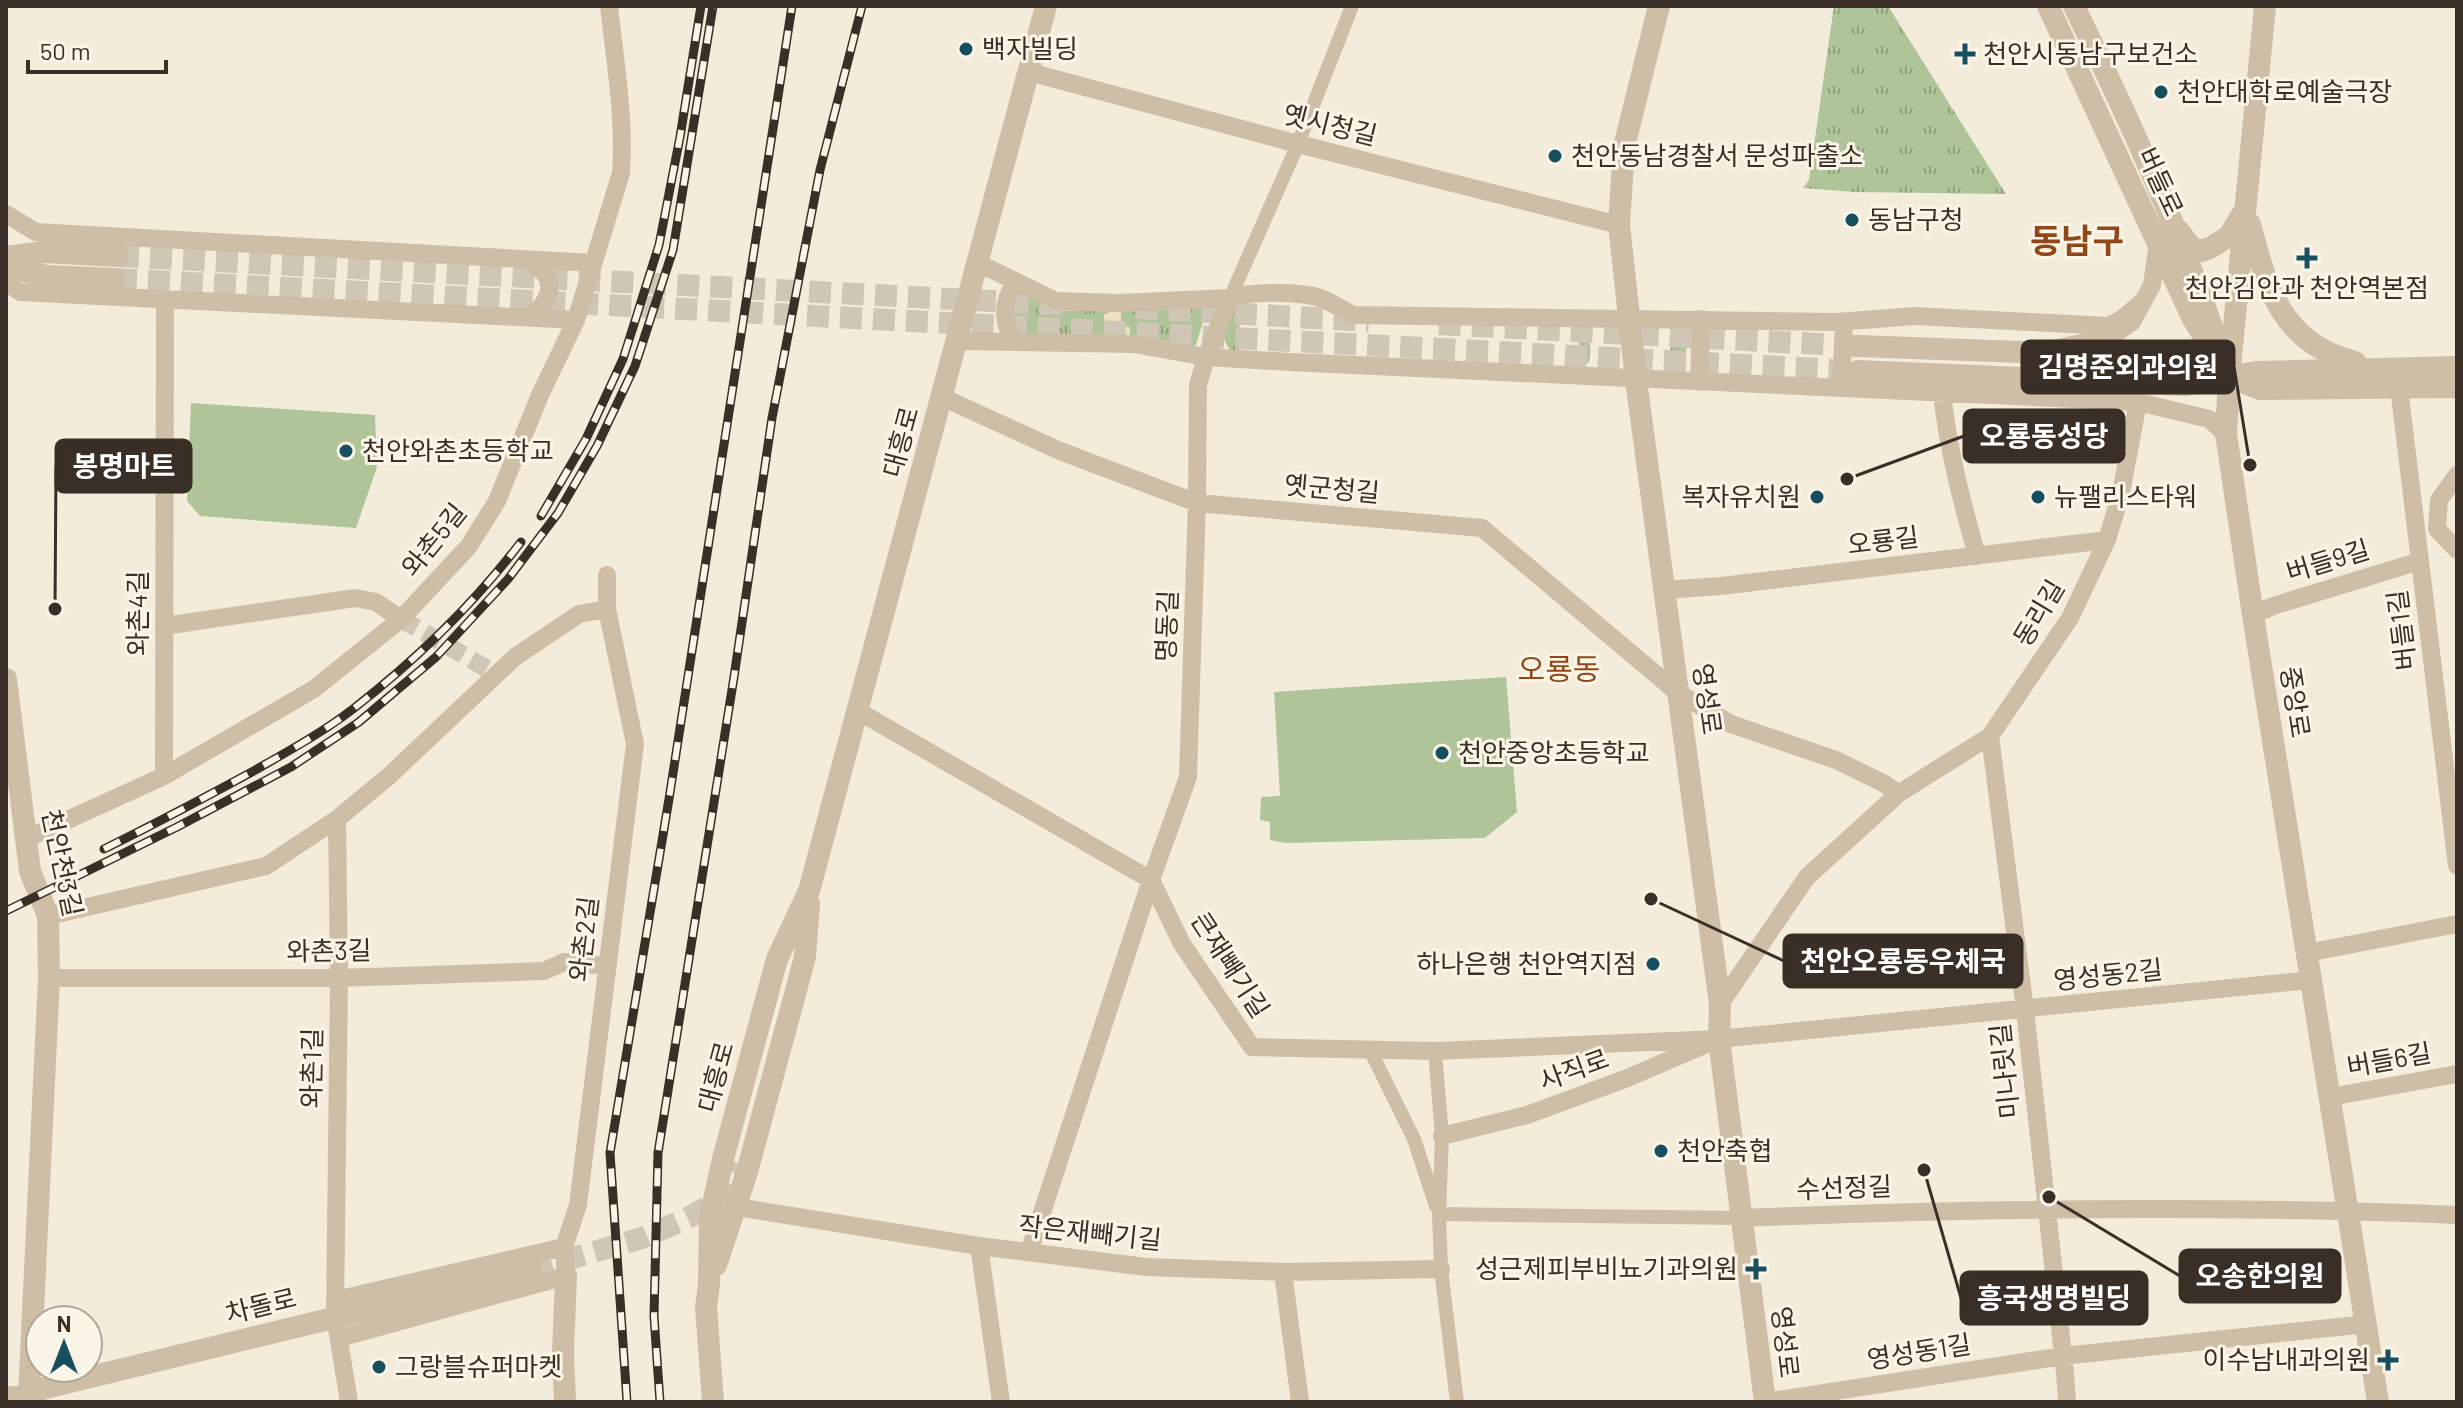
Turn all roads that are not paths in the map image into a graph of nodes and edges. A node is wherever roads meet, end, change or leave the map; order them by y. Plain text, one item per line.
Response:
1 (609, 6) edge
2 (1046, 6) edge
3 (1352, 6) edge
4 (1659, 6) edge
5 (2048, 6) edge
6 (2074, 6) edge
7 (2265, 6) edge
8 (1029, 72) junction
9 (1298, 144) junction
10 (2246, 208) junction
11 (6, 214) edge
12 (2173, 224) junction
13 (1619, 225) junction
14 (2158, 243) junction
15 (117, 256) tunnel mouth
16 (6, 257) edge
17 (529, 261) junction
18 (593, 263) junction
19 (978, 263) junction
20 (6, 267) edge
21 (115, 279) tunnel mouth
22 (6, 282) edge
23 (1015, 282) junction
24 (1230, 298) junction
25 (165, 299) junction
26 (2141, 303) junction
27 (530, 317) junction
28 (1629, 319) junction
29 (1701, 319) junction
30 (576, 320) junction
31 (1841, 322) junction
32 (957, 341) junction
33 (1015, 342) junction
34 (1858, 346) tunnel mouth
35 (2040, 352) junction
36 (1206, 357) junction
37 (2457, 367) edge
38 (2379, 368) junction
39 (1858, 371) tunnel mouth
40 (2229, 378) junction
41 (1636, 380) junction
42 (1699, 382) junction
43 (2457, 387) edge
44 (1837, 388) junction
45 (2399, 388) junction
46 (1942, 393) junction
47 (942, 397) junction
48 (2138, 402) junction
49 (2226, 434) junction
50 (2457, 475) edge
51 (1197, 503) junction
52 (2107, 540) junction
53 (2457, 550) edge
54 (1977, 556) junction
55 (2420, 561) junction
56 (607, 575) dead end
57 (1664, 590) junction
58 (607, 609) junction
59 (2253, 615) junction
60 (401, 619) junction
61 (164, 626) junction
62 (6, 679) edge
63 (1678, 693) junction
64 (858, 711) junction
65 (1990, 736) junction
66 (164, 776) junction
67 (1898, 794) junction
68 (337, 819) junction
69 (26, 839) junction
70 (2457, 866) edge
71 (1151, 880) junction
72 (809, 891) junction
73 (48, 916) junction
74 (2457, 924) edge
75 (2307, 953) junction
76 (607, 966) junction
77 (49, 978) junction
78 (339, 978) junction
79 (2311, 980) junction
80 (1720, 1004) junction
81 (2025, 1010) junction
82 (1719, 1039) junction
83 (1370, 1050) junction
84 (1435, 1051) junction
85 (2457, 1074) edge
86 (2330, 1097) junction
87 (1442, 1136) junction
88 (1414, 1139) junction
89 (737, 1163) tunnel mouth
90 (737, 1207) junction
91 (2046, 1208) junction
92 (2347, 1210) junction
93 (1439, 1214) junction
94 (2457, 1215) edge
95 (1741, 1218) junction
96 (979, 1246) junction
97 (564, 1247) junction
98 (1029, 1252) junction
99 (1441, 1269) junction
100 (531, 1270) tunnel mouth
101 (1283, 1272) junction
102 (566, 1276) junction
103 (709, 1285) junction
104 (337, 1318) junction
105 (2367, 1324) junction
106 (2063, 1356) junction
107 (28, 1395) edge
108 (349, 1402) edge
109 (565, 1402) edge
110 (713, 1402) edge
111 (1001, 1402) edge
112 (1300, 1402) edge
113 (1457, 1402) edge
114 (1764, 1402) edge
115 (2067, 1402) edge
116 (2378, 1402) edge

1 - 18 street, 와촌5길
2 - 8 street, 대흥로
3 - 9 street, 명동길
4 - 13 street, 영성로
5 - 14 street, 버들로
6 - 12 street, 버들로
7 - 10 street, 중앙로
8 - 9 street, 옛시청길
8 - 19 street, 대흥로
9 - 13 street, 옛시청길
9 - 24 street, 명동길
10 - 12 street
10 - 38 street
10 - 40 street, 중앙로
11 - 17 street
12 - 40 street, 버들로
13 - 28 street, 영성로
14 - 26 street
14 - 40 street, 버들로
15 - 16 street
17 - 18 street
17 - 27 street
18 - 30 street, 와촌5길
19 - 23 street
19 - 32 street, 대흥로
20 - 21 street
22 - 25 street
23 - 24 street
23 - 33 street
24 - 28 street
24 - 36 street, 명동길
25 - 27 street
25 - 61 street, 와촌4길
26 - 31 street
26 - 35 street
27 - 30 street
28 - 29 street
28 - 41 street, 영성로
29 - 31 street
29 - 42 street
30 - 60 street, 와촌5길
31 - 44 street
32 - 33 street
32 - 47 street, 대흥로
33 - 36 street
34 - 35 street
35 - 40 street
36 - 41 street
36 - 51 street, 명동길
37 - 38 street
38 - 40 street
39 - 40 street
40 - 45 street
40 - 49 street, 중앙로
41 - 42 street
41 - 57 street, 영성로
42 - 44 street
43 - 45 street
44 - 46 street
45 - 55 street, 버들1길
46 - 48 street
46 - 54 street
47 - 51 street, 옛군청길
47 - 64 street, 대흥로
48 - 49 street
48 - 52 street, 동리길
49 - 59 street, 중앙로
50 - 53 street
51 - 63 street, 옛군청길
51 - 71 street, 명동길
52 - 54 street, 오룡길
52 - 65 street, 동리길
54 - 57 street, 오룡길
55 - 59 street, 버들9길
55 - 70 street, 버들1길
56 - 58 street, 와촌2길
57 - 63 street, 영성로
58 - 68 street
58 - 76 street, 와촌2길
59 - 75 street, 중앙로
60 - 61 street, 와촌5길
60 - 66 street
61 - 66 street, 와촌4길
62 - 69 street, 천안천3길
63 - 67 street
63 - 80 street, 영성로
64 - 71 street
64 - 72 street, 대흥로
65 - 67 street, 동리길
65 - 81 street, 미나릿길
66 - 69 street
67 - 80 street, 동리길
68 - 73 street
68 - 78 street, 와촌1길
69 - 73 street, 천안천3길
71 - 83 street, 큰재빼기길
71 - 98 street, 명동길
72 - 89 street
72 - 90 street, 대흥로
72 - 103 street, 대흥로
73 - 77 street, 천안천3길
74 - 75 street
75 - 79 street, 중앙로
76 - 78 street, 와촌3길
76 - 97 street, 와촌2길
77 - 78 street, 와촌3길
77 - 107 street, 천안천3길
78 - 104 street, 와촌1길
79 - 81 street, 영성동2길
79 - 86 street, 중앙로
80 - 82 street, 영성로
81 - 82 street, 영성동2길
81 - 91 street, 미나릿길
82 - 84 street, 큰재빼기길
82 - 87 street, 사직로
82 - 95 street, 영성로
83 - 84 street, 큰재빼기길
83 - 88 street
84 - 87 street
85 - 86 street, 버들6길
86 - 92 street, 중앙로
87 - 88 street
87 - 93 street
88 - 93 street
90 - 96 street, 작은재빼기길
90 - 103 street, 대흥로
91 - 92 street, 수선정길
91 - 95 street, 수선정길
91 - 106 street, 미나릿길
92 - 94 street, 수선정길
92 - 105 street, 중앙로
93 - 95 street, 수선정길
93 - 99 street
95 - 114 street, 영성로
96 - 98 street, 작은재빼기길
96 - 111 street
97 - 102 street, 와촌2길
97 - 104 street
98 - 101 street, 작은재빼기길
99 - 101 street, 작은재빼기길
99 - 113 street
100 - 104 street, 차돌로
101 - 112 street
102 - 104 street
102 - 109 street
103 - 110 street, 대흥로
104 - 107 street, 차돌로
104 - 108 street, 와촌1길
105 - 106 street, 영성동1길
105 - 116 street, 중앙로
106 - 114 street, 영성동1길
106 - 115 street, 미나릿길

